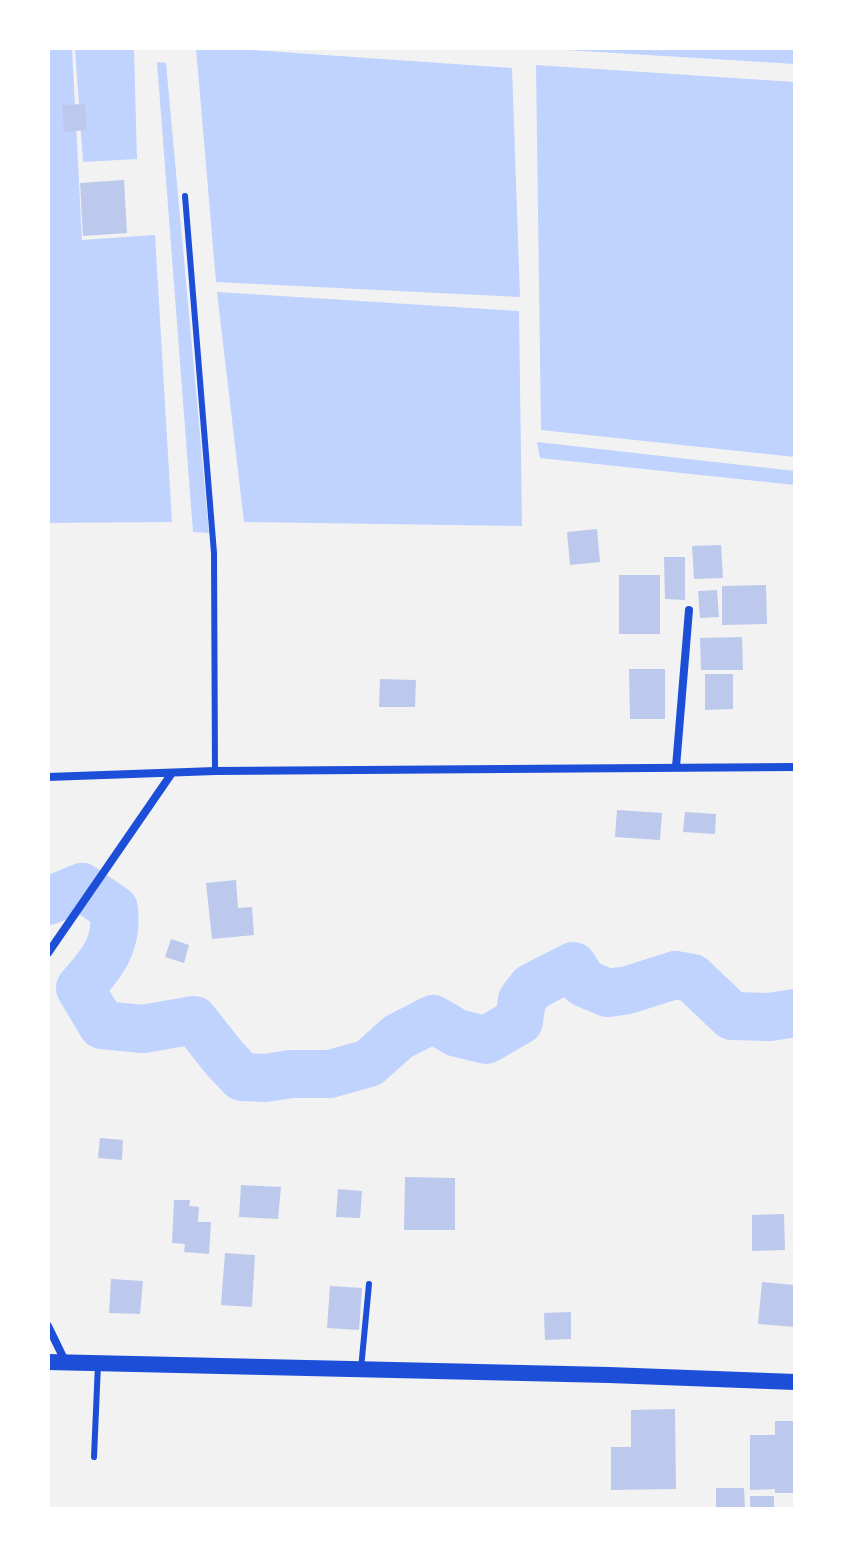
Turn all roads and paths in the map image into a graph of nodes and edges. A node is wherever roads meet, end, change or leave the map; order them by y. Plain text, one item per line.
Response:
1 (185, 196) dead end
2 (689, 610) dead end
3 (676, 767) junction
4 (795, 767) edge
5 (215, 771) junction
6 (172, 773) junction
7 (48, 777) edge
8 (48, 953) edge
9 (369, 1284) dead end
10 (48, 1326) edge
11 (48, 1362) edge
12 (66, 1363) junction
13 (98, 1364) junction
14 (361, 1369) junction
15 (795, 1382) edge
16 (94, 1457) dead end

1 - 5 lane
2 - 3 street
3 - 4 street
3 - 5 street
5 - 6 street
6 - 7 street
6 - 8 street
9 - 14 lane
10 - 12 street
11 - 12 main road
12 - 13 main road
13 - 14 main road
13 - 16 lane
14 - 15 main road

